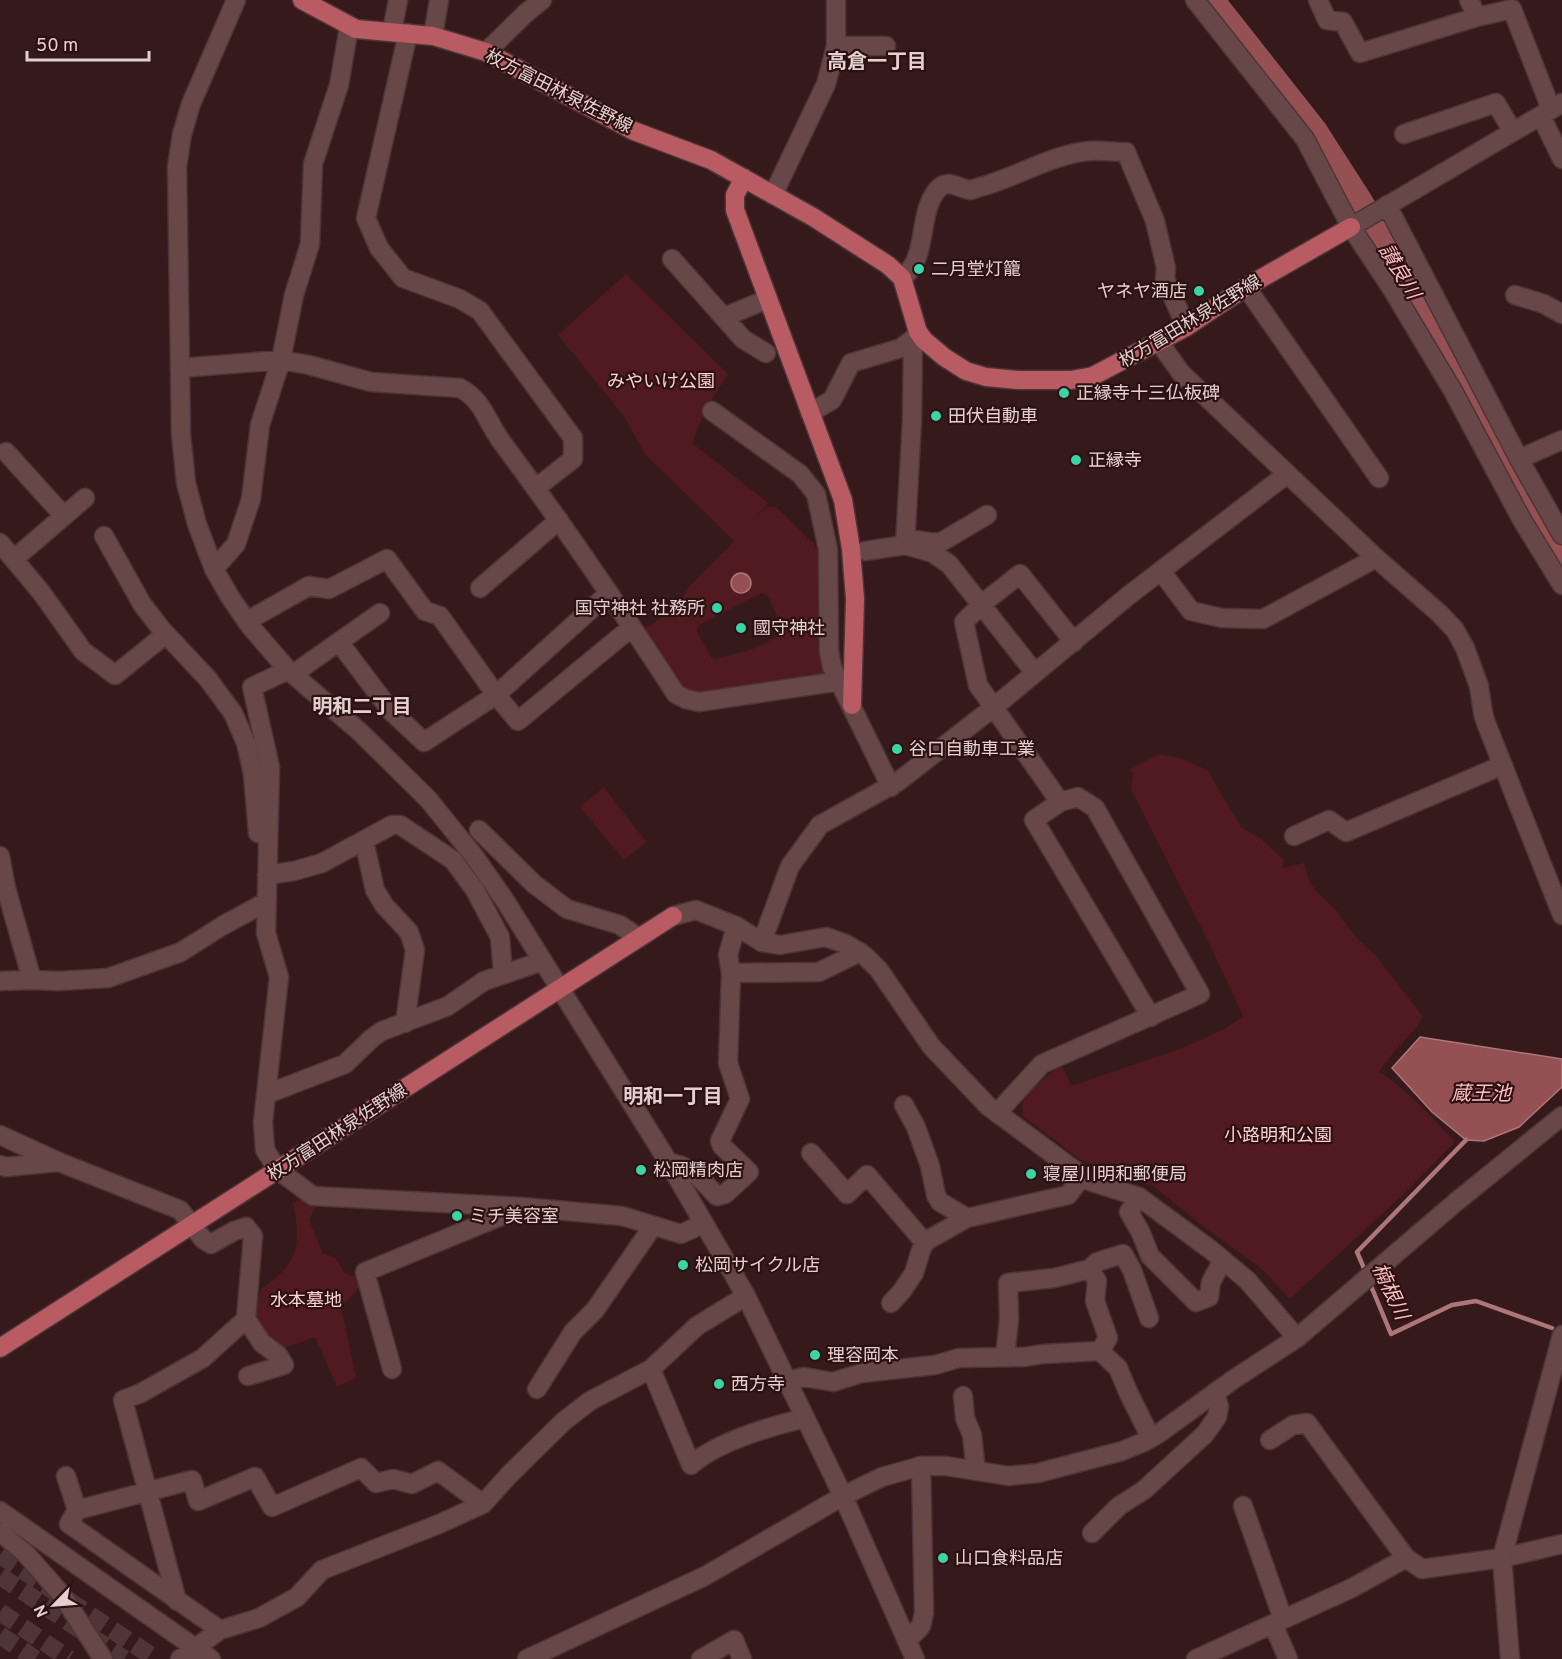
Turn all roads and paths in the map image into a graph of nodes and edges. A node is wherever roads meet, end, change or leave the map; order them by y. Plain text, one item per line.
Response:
1 (236, 0) edge
2 (302, 0) edge
3 (398, 0) edge
4 (439, 0) edge
5 (542, 0) edge
6 (820, 0) edge
7 (1195, 0) edge
8 (1318, 0) edge
9 (1469, 0) edge
10 (523, 6) edge
11 (836, 6) edge
12 (1477, 17) junction
13 (349, 27) junction
14 (400, 33) junction
15 (433, 36) junction
16 (837, 46) junction
17 (886, 46) dead end
18 (486, 52) junction
19 (1551, 109) edge
20 (1513, 132) junction
21 (1404, 134) dead end
22 (1562, 159) edge
23 (744, 178) junction
24 (773, 195) junction
25 (1387, 205) junction
26 (1351, 227) junction
27 (672, 259) dead end
28 (902, 278) junction
29 (1246, 287) junction
30 (1515, 295) dead end
31 (768, 299) junction
32 (1562, 314) edge
33 (724, 317) junction
34 (1186, 327) junction
35 (915, 335) junction
36 (1159, 342) junction
37 (766, 353) dead end
38 (281, 360) junction
39 (180, 368) junction
40 (711, 411) dead end
41 (810, 413) junction
42 (1562, 440) edge
43 (6, 453) dead end
44 (1520, 459) junction
45 (1287, 474) junction
46 (1379, 478) dead end
47 (536, 488) junction
48 (85, 498) dead end
49 (987, 515) dead end
50 (64, 516) junction
51 (560, 520) junction
52 (1562, 535) edge
53 (104, 536) dead end
54 (905, 541) junction
55 (0, 543) edge
56 (866, 551) dead end
57 (1376, 558) junction
58 (15, 559) junction
59 (214, 569) junction
60 (1161, 571) junction
61 (1562, 585) edge
62 (480, 588) dead end
63 (609, 593) junction
64 (982, 604) junction
65 (380, 613) dead end
66 (247, 621) junction
67 (632, 627) junction
68 (166, 634) junction
69 (339, 642) junction
70 (1074, 642) junction
71 (291, 672) junction
72 (1035, 673) junction
73 (840, 681) junction
74 (495, 695) junction
75 (852, 705) junction
76 (994, 707) junction
77 (1503, 765) junction
78 (891, 787) junction
79 (1060, 802) junction
80 (479, 830) dead end
81 (1294, 836) dead end
82 (364, 840) junction
83 (0, 856) edge
84 (267, 873) junction
85 (266, 902) junction
86 (1562, 915) edge
87 (673, 916) joint
88 (736, 926) junction
89 (639, 938) junction
90 (762, 942) junction
91 (860, 952) junction
92 (543, 962) junction
93 (731, 973) junction
94 (503, 974) junction
95 (32, 980) junction
96 (0, 981) edge
97 (561, 990) junction
98 (1151, 1017) junction
99 (405, 1023) junction
100 (267, 1094) junction
101 (904, 1105) dead end
102 (997, 1113) junction
103 (1562, 1116) edge
104 (0, 1135) edge
105 (811, 1153) dead end
106 (59, 1162) junction
107 (669, 1163) junction
108 (0, 1165) edge
109 (278, 1170) junction
110 (1082, 1177) junction
111 (1139, 1197) junction
112 (522, 1207) junction
113 (967, 1218) junction
114 (193, 1224) junction
115 (704, 1224) junction
116 (653, 1226) junction
117 (925, 1243) junction
118 (1153, 1259) junction
119 (1223, 1260) junction
120 (1090, 1269) junction
121 (1132, 1270) junction
122 (746, 1296) junction
123 (891, 1303) dead end
124 (1149, 1318) dead end
125 (246, 1319) junction
126 (1562, 1335) edge
127 (1297, 1338) junction
128 (0, 1348) edge
129 (1100, 1351) junction
130 (1005, 1357) junction
131 (392, 1369) dead end
132 (651, 1369) junction
133 (248, 1376) dead end
134 (788, 1381) junction
135 (537, 1389) dead end
136 (1215, 1393) junction
137 (963, 1396) dead end
138 (805, 1418) junction
139 (1151, 1438) junction
140 (1270, 1440) dead end
141 (921, 1466) junction
142 (976, 1471) junction
143 (66, 1476) dead end
144 (148, 1492) junction
145 (843, 1496) junction
146 (483, 1504) junction
147 (1243, 1506) dead end
148 (77, 1510) junction
149 (0, 1512) edge
150 (0, 1532) edge
151 (1092, 1533) dead end
152 (1562, 1544) edge
153 (1406, 1558) junction
154 (1502, 1558) junction
155 (177, 1601) junction
156 (1278, 1621) junction
157 (220, 1630) junction
158 (907, 1641) junction
159 (187, 1654) edge
160 (552, 1654) edge
161 (103, 1659) edge
162 (211, 1659) edge
163 (526, 1659) edge
164 (701, 1659) edge
165 (742, 1659) edge
166 (915, 1659) edge
167 (1196, 1659) edge
168 (1288, 1659) edge
169 (1510, 1659) edge

1 - 39 street
2 - 13 main road, 枚方富田林泉佐野線
3 - 14 street
4 - 15 street
5 - 10 street
6 - 11 street
7 - 26 street
8 - 12 street
9 - 12 street
10 - 18 street
11 - 16 street
12 - 19 street
13 - 14 main road, 枚方富田林泉佐野線
13 - 38 street
14 - 15 main road, 枚方富田林泉佐野線
14 - 47 street
15 - 18 main road, 枚方富田林泉佐野線
16 - 17 street
16 - 24 street
18 - 23 main road, 枚方富田林泉佐野線
19 - 20 street
19 - 22 street
20 - 21 street
20 - 25 street
23 - 24 main road, 枚方富田林泉佐野線
23 - 31 main road
24 - 28 main road, 枚方富田林泉佐野線
25 - 26 street
25 - 44 street
26 - 29 main road, 枚方富田林泉佐野線
26 - 61 street
27 - 33 street
28 - 34 street
28 - 35 main road, 枚方富田林泉佐野線
29 - 34 main road, 枚方富田林泉佐野線
29 - 46 street
30 - 32 street
31 - 33 street
31 - 41 main road
33 - 37 street
34 - 36 main road, 枚方富田林泉佐野線
35 - 36 main road, 枚方富田林泉佐野線
35 - 41 street
35 - 54 street
36 - 45 street
38 - 39 street
38 - 47 street
38 - 59 street
39 - 59 street
40 - 73 street
41 - 75 main road
42 - 44 street
43 - 50 street
44 - 52 street
45 - 57 street
45 - 60 street
47 - 51 street
48 - 50 street
49 - 54 street
50 - 58 street
51 - 62 street
51 - 63 street
53 - 68 street
54 - 56 street
54 - 64 street
55 - 58 street
57 - 60 street
57 - 77 street
58 - 68 street
59 - 66 street
60 - 70 street
63 - 67 street
63 - 74 street
64 - 70 street
64 - 72 street
64 - 76 street
65 - 69 street
66 - 71 street
66 - 74 street
67 - 73 street
67 - 74 street
68 - 84 street
69 - 71 street
69 - 74 street
70 - 72 street
71 - 84 street
71 - 92 street
72 - 76 street
73 - 75 street
75 - 78 street
76 - 78 street
76 - 79 street
77 - 81 street
77 - 86 street
78 - 90 street
79 - 98 street
79 - 98 street
80 - 89 street
82 - 84 street
82 - 94 street
82 - 99 street
83 - 95 street
84 - 85 street
85 - 95 street
85 - 100 street
87 - 88 street
87 - 89 main road, 枚方富田林泉佐野線
88 - 90 street
88 - 93 street
89 - 97 main road, 枚方富田林泉佐野線
90 - 91 street
91 - 93 street
91 - 102 street
92 - 94 street
92 - 97 street
93 - 107 street
94 - 99 street
95 - 96 street
97 - 107 street
97 - 109 main road, 枚方富田林泉佐野線
98 - 102 street
99 - 100 street
100 - 109 street
101 - 113 street
102 - 110 street
103 - 127 street
104 - 106 street
105 - 117 street
106 - 108 street
106 - 114 street
107 - 115 street
109 - 112 street
109 - 114 main road, 枚方富田林泉佐野線
110 - 111 street
110 - 113 street
111 - 118 street
111 - 119 street
112 - 116 street
112 - 131 street
113 - 117 street
114 - 125 street
114 - 128 main road, 枚方富田林泉佐野線
115 - 116 street
115 - 122 street
116 - 135 street
117 - 123 street
118 - 119 street
118 - 121 street
119 - 127 street
120 - 121 street
120 - 129 street
120 - 130 street
121 - 124 street
122 - 132 street
122 - 134 street
125 - 133 street
125 - 144 street
126 - 154 street
127 - 136 street
129 - 130 street
129 - 139 street
130 - 134 street
132 - 138 street
132 - 146 street
134 - 138 street
136 - 139 street
136 - 151 street
137 - 142 street
138 - 145 street
139 - 142 street
140 - 153 street
141 - 142 street
141 - 145 street
141 - 158 street
143 - 148 street
144 - 146 street
144 - 148 street
144 - 155 street
145 - 158 street
145 - 160 street
146 - 157 street
147 - 156 street
148 - 155 street
149 - 159 street
150 - 161 street
152 - 154 street
153 - 154 street
153 - 156 street
154 - 169 street
155 - 157 street
156 - 167 street
156 - 168 street
157 - 159 street
158 - 166 street
159 - 162 street
160 - 163 street
164 - 165 street

